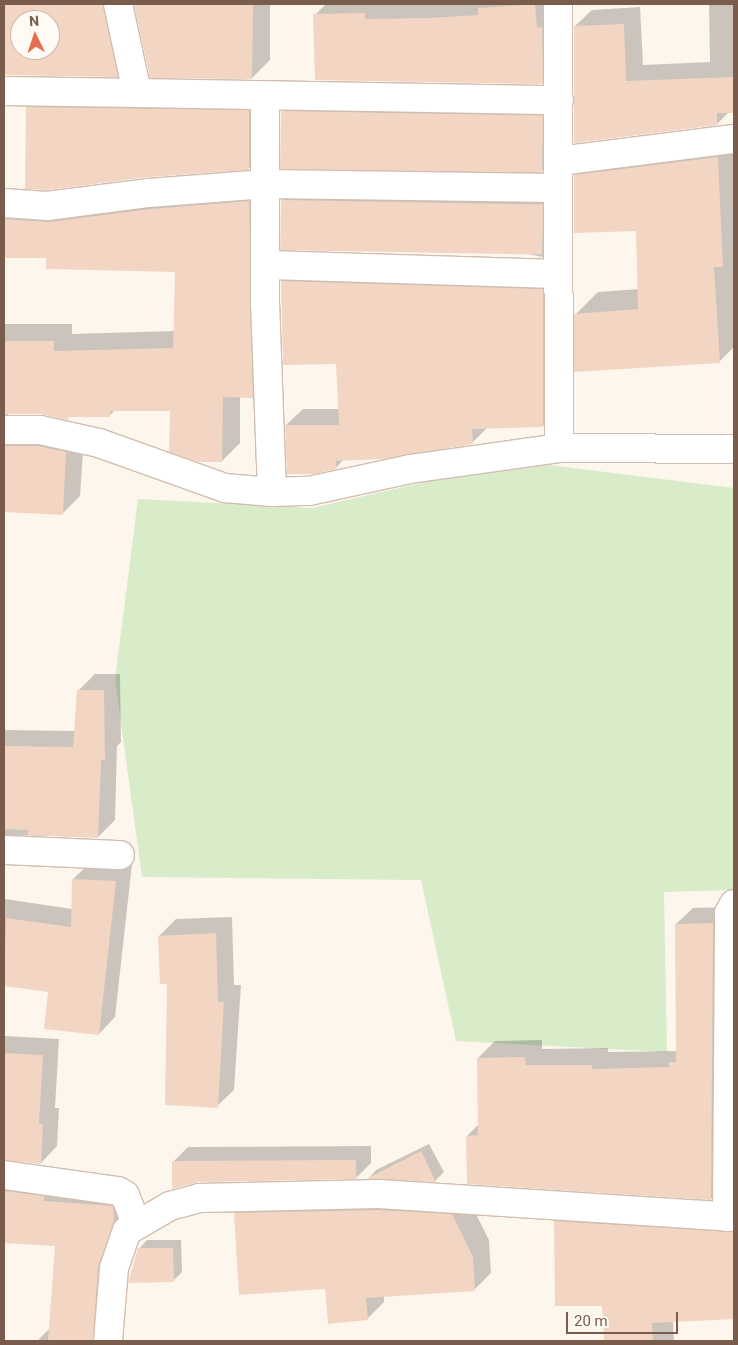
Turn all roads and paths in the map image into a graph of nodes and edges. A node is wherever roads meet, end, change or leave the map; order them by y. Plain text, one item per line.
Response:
1 (118, 4) edge
2 (558, 4) edge
3 (4, 91) edge
4 (136, 93) junction
5 (265, 96) junction
6 (559, 100) junction
7 (734, 139) edge
8 (559, 160) junction
9 (266, 184) junction
10 (558, 188) junction
11 (4, 203) edge
12 (267, 265) junction
13 (558, 274) junction
14 (4, 430) edge
15 (558, 448) junction
16 (734, 449) edge
17 (272, 492) junction
18 (4, 850) edge
19 (120, 855) dead end
20 (734, 904) edge
21 (4, 1175) edge
22 (731, 1217) edge
23 (136, 1223) junction
24 (108, 1341) edge

1 - 4 street
2 - 6 street
3 - 4 street
4 - 5 street
5 - 6 street
5 - 9 street
6 - 8 street
7 - 8 street
8 - 10 street
9 - 10 street
9 - 11 street
9 - 12 street
10 - 13 street
12 - 13 street
12 - 17 street
13 - 15 street
14 - 17 street
15 - 16 street
15 - 17 street
18 - 19 street
20 - 22 street
21 - 23 street
22 - 23 street
23 - 24 street

